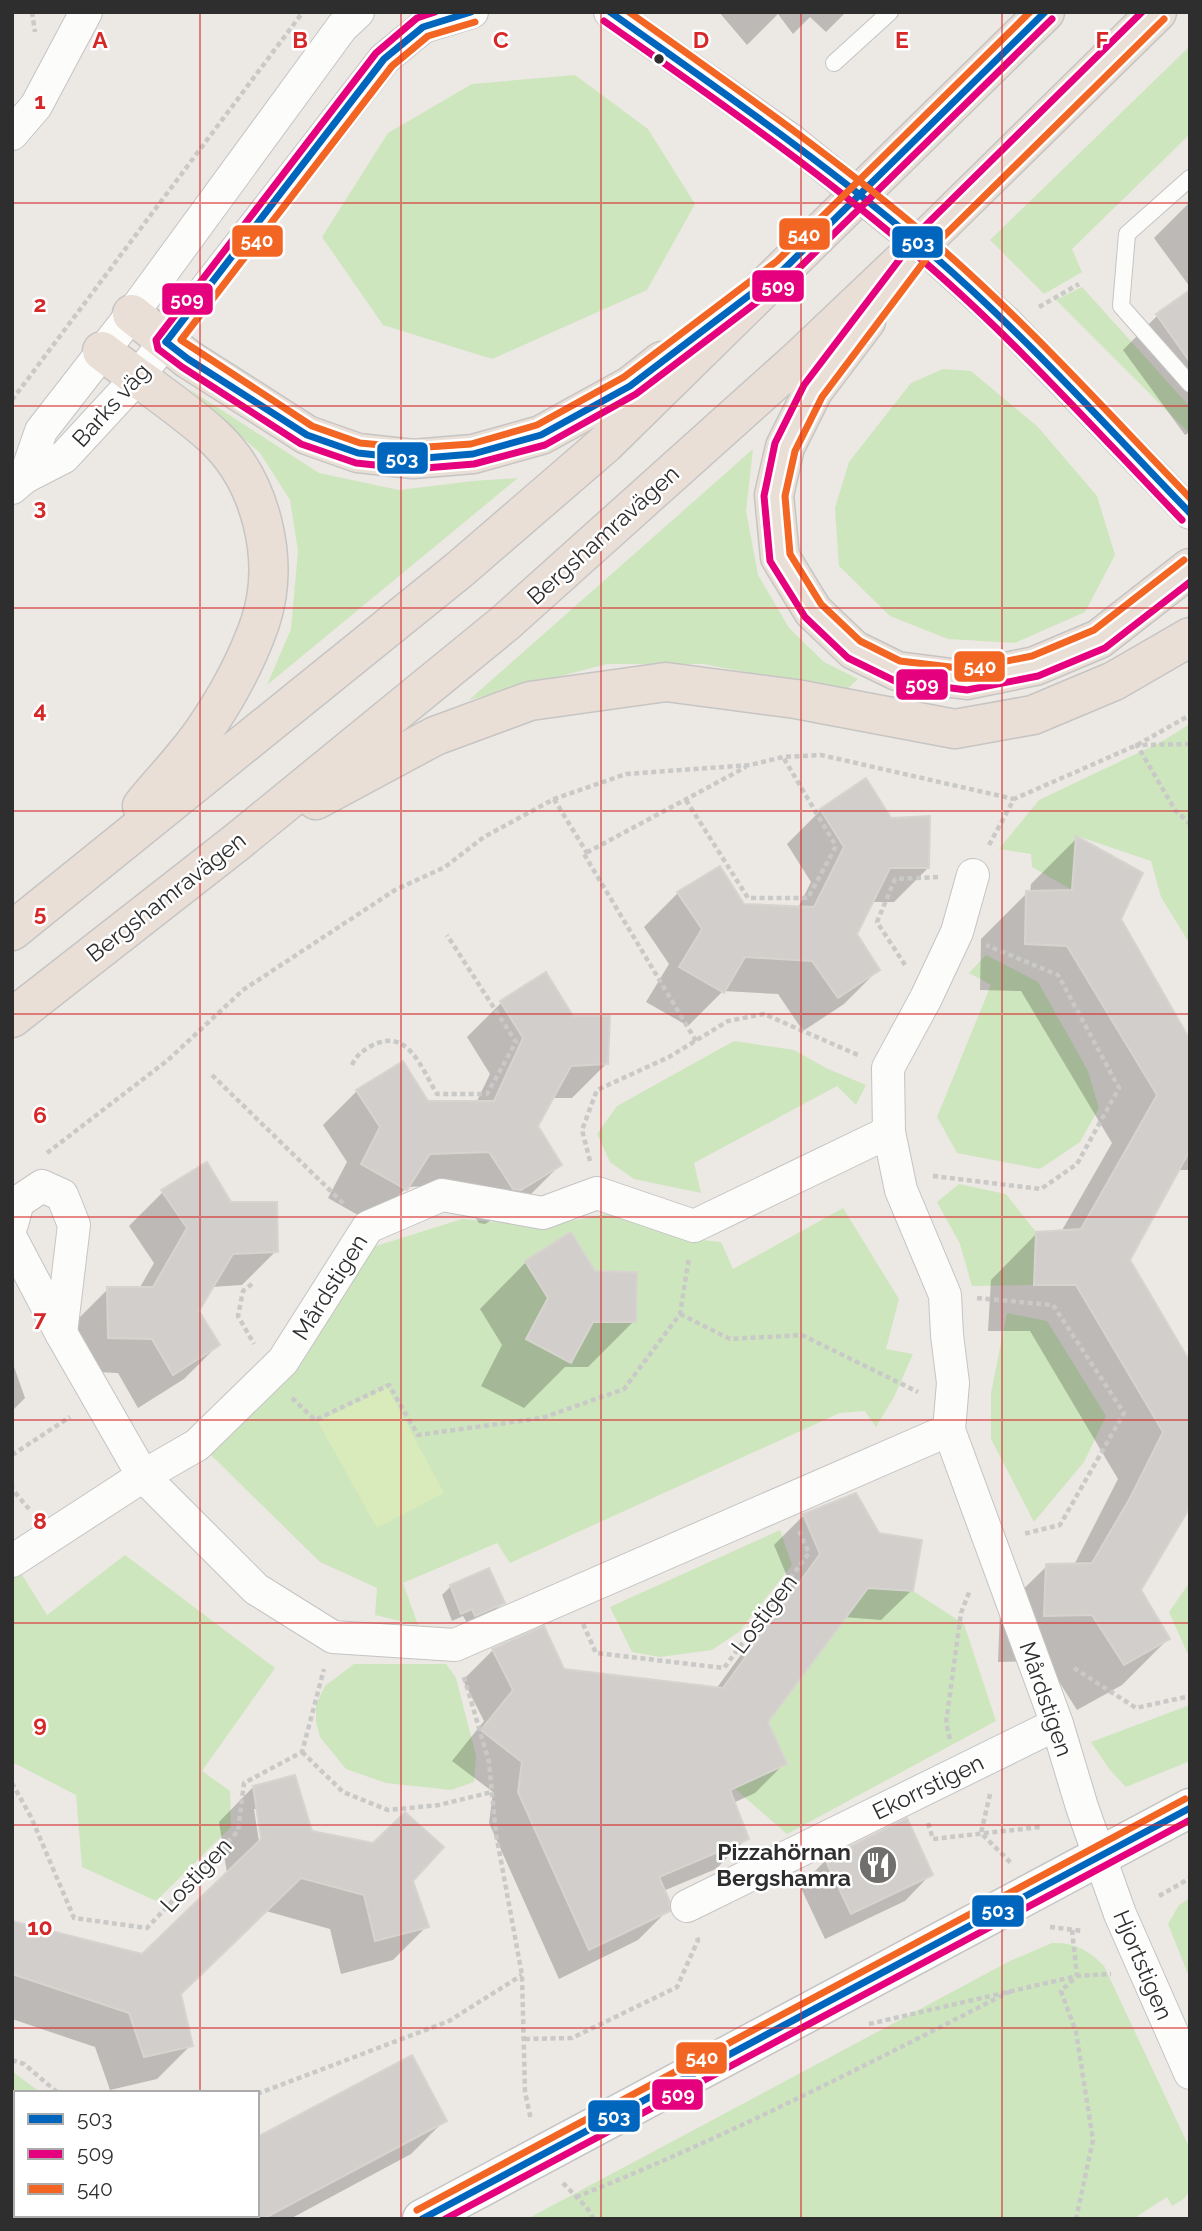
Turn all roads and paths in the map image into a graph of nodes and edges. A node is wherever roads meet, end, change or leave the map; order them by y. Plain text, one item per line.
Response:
1 (86, 12) edge
2 (303, 12) edge
3 (358, 12) edge
4 (472, 12) edge
5 (610, 12) edge
6 (890, 12) edge
7 (1045, 12) edge
8 (1157, 12) edge
9 (418, 20) edge
10 (834, 63) dead end
11 (12, 134) edge
12 (1190, 178) edge
13 (933, 232) junction
14 (784, 269) junction
15 (1079, 284) dead end
16 (1038, 307) dead end
17 (132, 314) junction
18 (166, 342) junction
19 (102, 352) junction
20 (137, 378) junction
21 (1190, 384) edge
22 (12, 400) edge
23 (18, 483) edge
24 (1190, 513) edge
25 (1190, 568) edge
26 (1190, 637) edge
27 (1190, 715) edge
28 (1190, 744) edge
29 (1138, 745) junction
30 (783, 757) junction
31 (750, 765) junction
32 (554, 799) junction
33 (1014, 799) junction
34 (686, 800) junction
35 (1190, 824) edge
36 (237, 842) junction
37 (585, 854) junction
38 (85, 874) junction
39 (973, 875) junction
40 (12, 931) edge
41 (957, 932) junction
42 (447, 935) dead end
43 (926, 998) junction
44 (12, 1018) edge
45 (696, 1041) junction
46 (352, 1066) dead end
47 (888, 1068) junction
48 (212, 1075) dead end
49 (889, 1132) junction
50 (44, 1156) dead end
51 (897, 1171) junction
52 (597, 1193) junction
53 (12, 1224) edge
54 (694, 1226) junction
55 (368, 1227) junction
56 (12, 1240) edge
57 (252, 1284) dead end
58 (945, 1295) junction
59 (680, 1314) junction
60 (61, 1334) junction
61 (267, 1374) junction
62 (98, 1398) junction
63 (950, 1419) junction
64 (12, 1455) edge
65 (143, 1476) junction
66 (786, 1501) junction
67 (990, 1542) junction
68 (12, 1561) edge
69 (571, 1596) junction
70 (333, 1637) junction
71 (456, 1645) junction
72 (1066, 1663) dead end
73 (1190, 1696) edge
74 (1057, 1724) junction
75 (302, 1752) junction
76 (958, 1772) junction
77 (12, 1783) edge
78 (992, 1787) dead end
79 (492, 1791) junction
80 (1190, 1808) edge
81 (926, 1815) dead end
82 (1040, 1827) dead end
83 (981, 1833) junction
84 (1100, 1856) junction
85 (1015, 1868) dead end
86 (1190, 1878) edge
87 (1159, 1896) dead end
88 (687, 1906) dead end
89 (1072, 1930) dead end
90 (698, 1940) dead end
91 (1111, 1974) dead end
92 (523, 1975) junction
93 (1077, 1976) junction
94 (1011, 1991) junction
95 (867, 2025) dead end
96 (524, 2039) junction
97 (12, 2060) edge
98 (1190, 2073) edge
99 (56, 2091) edge
100 (259, 2093) edge
101 (533, 2131) dead end
102 (560, 2180) dead end
103 (576, 2196) junction
104 (422, 2219) edge
105 (594, 2219) edge
106 (1076, 2219) edge

1 - 11 street
2 - 22 path
3 - 17 street, Barks väg
4 - 9 street
5 - 24 street, bridge
6 - 10 lane
7 - 14 highway
8 - 13 highway, Bergshamravägen
9 - 18 street, Barks väg
12 - 21 lane
13 - 25 highway
13 - 36 highway, Bergshamravägen
14 - 18 highway
14 - 38 highway
15 - 16 path
17 - 18 highway
17 - 19 street, Barks väg
18 - 20 street, Barks väg
19 - 20 highway
19 - 23 street, Barks väg
20 - 23 street, Barks väg
20 - 38 highway
26 - 36 highway
27 - 29 path
28 - 29 path
29 - 33 path
29 - 35 path
30 - 31 path
30 - 33 path
30 - 34 path
31 - 32 path
31 - 34 path
32 - 37 path
32 - 50 path
33 - 39 path
34 - 37 path
36 - 44 highway, Bergshamravägen
37 - 45 path
38 - 40 highway
39 - 41 street, Mårdstigen
39 - 43 path
41 - 43 street, Mårdstigen
41 - 51 path
42 - 46 path
43 - 47 street, Mårdstigen
45 - 47 path
45 - 52 path
47 - 49 street, Mårdstigen
48 - 55 path
49 - 51 street, Mårdstigen
49 - 54 street
51 - 58 street, Mårdstigen
52 - 54 street
52 - 55 street, Mårdstigen
53 - 60 street
54 - 59 path
55 - 61 street, Mårdstigen
56 - 60 street
57 - 61 path
58 - 63 street, Mårdstigen
58 - 67 path
59 - 61 path
59 - 63 path
60 - 62 street
61 - 65 street, Mårdstigen
62 - 64 path
62 - 65 street
63 - 66 street
63 - 67 street, Mårdstigen
65 - 68 street
65 - 70 street
66 - 69 street
66 - 69 path, Lostigen
67 - 74 street, Mårdstigen
67 - 76 path
69 - 71 street
70 - 71 street
70 - 75 path
71 - 79 path
72 - 73 path
74 - 76 street, Ekorrstigen
74 - 84 street, Mårdstigen
75 - 77 path, Lostigen
75 - 79 path
76 - 88 street, Ekorrstigen
78 - 83 path
79 - 92 path
80 - 84 street
81 - 83 path
82 - 83 path
83 - 85 path
84 - 98 street, Hjortstigen
84 - 104 street
86 - 87 path
89 - 93 path
90 - 96 path
91 - 93 path
92 - 96 path
92 - 100 path
93 - 94 path
93 - 106 path
94 - 95 path
94 - 103 path
96 - 101 path
97 - 99 path
102 - 103 path
103 - 105 path

